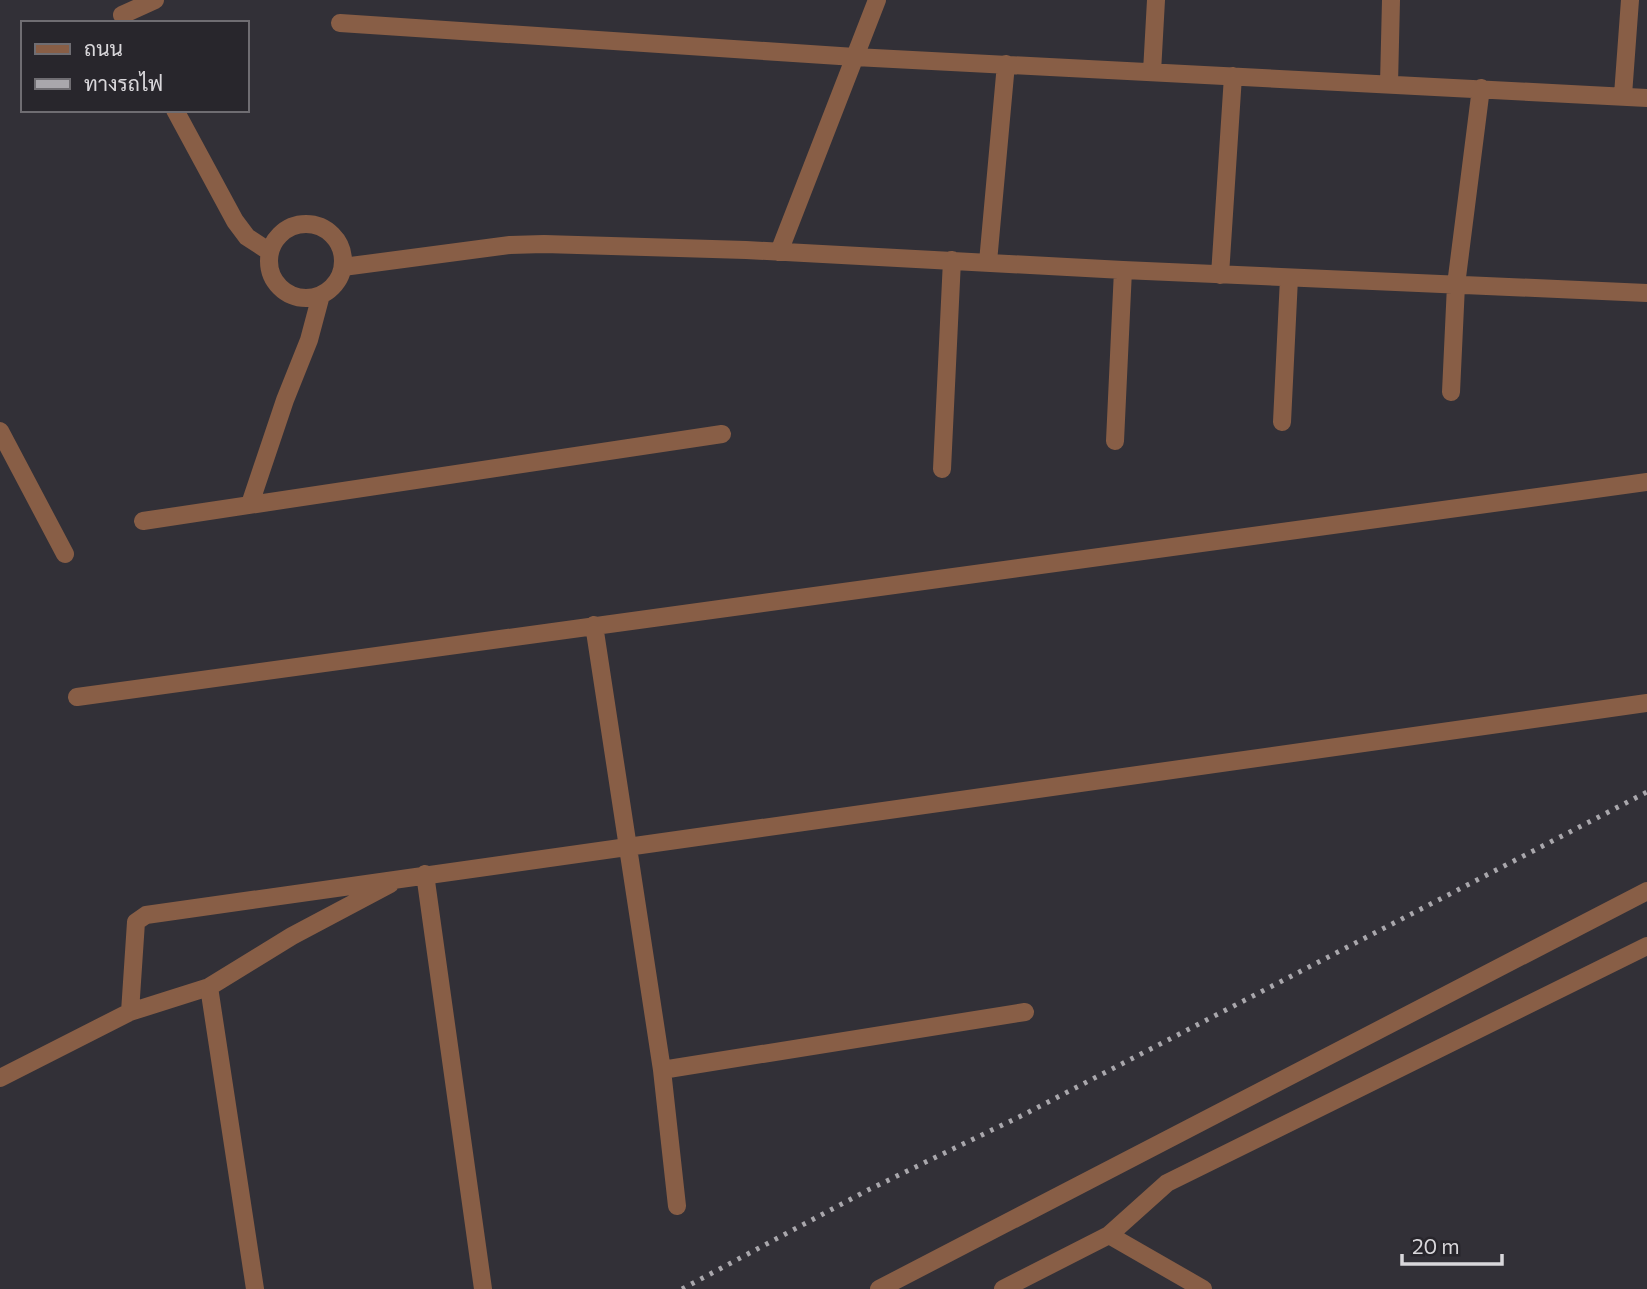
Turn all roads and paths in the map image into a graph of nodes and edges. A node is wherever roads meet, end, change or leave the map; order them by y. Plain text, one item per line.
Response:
1 (155, 0) edge
2 (877, 0) edge
3 (1156, 0) edge
4 (1391, 0) edge
5 (1630, 0) edge
6 (121, 13) edge
7 (340, 23) dead end
8 (855, 57) junction
9 (1006, 64) junction
10 (1152, 72) junction
11 (1233, 76) junction
12 (1389, 84) junction
13 (1481, 88) junction
14 (1623, 95) junction
15 (1647, 97) edge
16 (176, 112) edge
17 (270, 252) junction
18 (779, 252) junction
19 (952, 260) junction
20 (988, 262) junction
21 (343, 267) junction
22 (1122, 270) junction
23 (1220, 275) junction
24 (1289, 278) junction
25 (1456, 285) junction
26 (1647, 293) edge
27 (321, 296) junction
28 (1451, 392) dead end
29 (1282, 422) dead end
30 (0, 431) edge
31 (723, 434) dead end
32 (1115, 441) dead end
33 (942, 469) dead end
34 (1647, 482) edge
35 (250, 504) junction
36 (143, 521) dead end
37 (65, 554) dead end
38 (594, 625) junction
39 (77, 697) dead end
40 (1647, 703) edge
41 (626, 846) junction
42 (425, 874) junction
43 (401, 878) junction
44 (1647, 891) edge
45 (1647, 946) edge
46 (209, 987) junction
47 (130, 1012) junction
48 (1025, 1012) dead end
49 (662, 1070) junction
50 (0, 1079) edge
51 (677, 1206) dead end
52 (1109, 1235) junction
53 (255, 1289) edge
54 (483, 1289) edge
55 (879, 1289) edge
56 (1003, 1289) edge
57 (1203, 1289) edge

1 - 6 street
2 - 8 street
3 - 10 street
4 - 12 street
5 - 14 street
7 - 8 street
8 - 9 street
8 - 18 street
9 - 10 street
9 - 20 street
10 - 11 street
11 - 12 street
11 - 23 street
12 - 13 street
13 - 14 street
13 - 25 street
14 - 15 street
16 - 17 street
17 - 21 street
17 - 27 street
18 - 19 street
18 - 21 street
19 - 20 street
19 - 33 street
20 - 22 street
21 - 27 street
22 - 23 street
22 - 32 street
23 - 24 street
24 - 25 street
24 - 29 street
25 - 26 street
25 - 28 street
27 - 35 street
30 - 37 street
31 - 35 street
34 - 38 street
35 - 36 street
38 - 39 street
38 - 41 street
40 - 41 street
41 - 42 street
41 - 49 street
42 - 43 street
42 - 54 street
43 - 46 street
43 - 47 street
44 - 55 street
45 - 52 street
46 - 47 street
46 - 53 street
47 - 50 street
48 - 49 street
49 - 51 street
52 - 56 street
52 - 57 street

